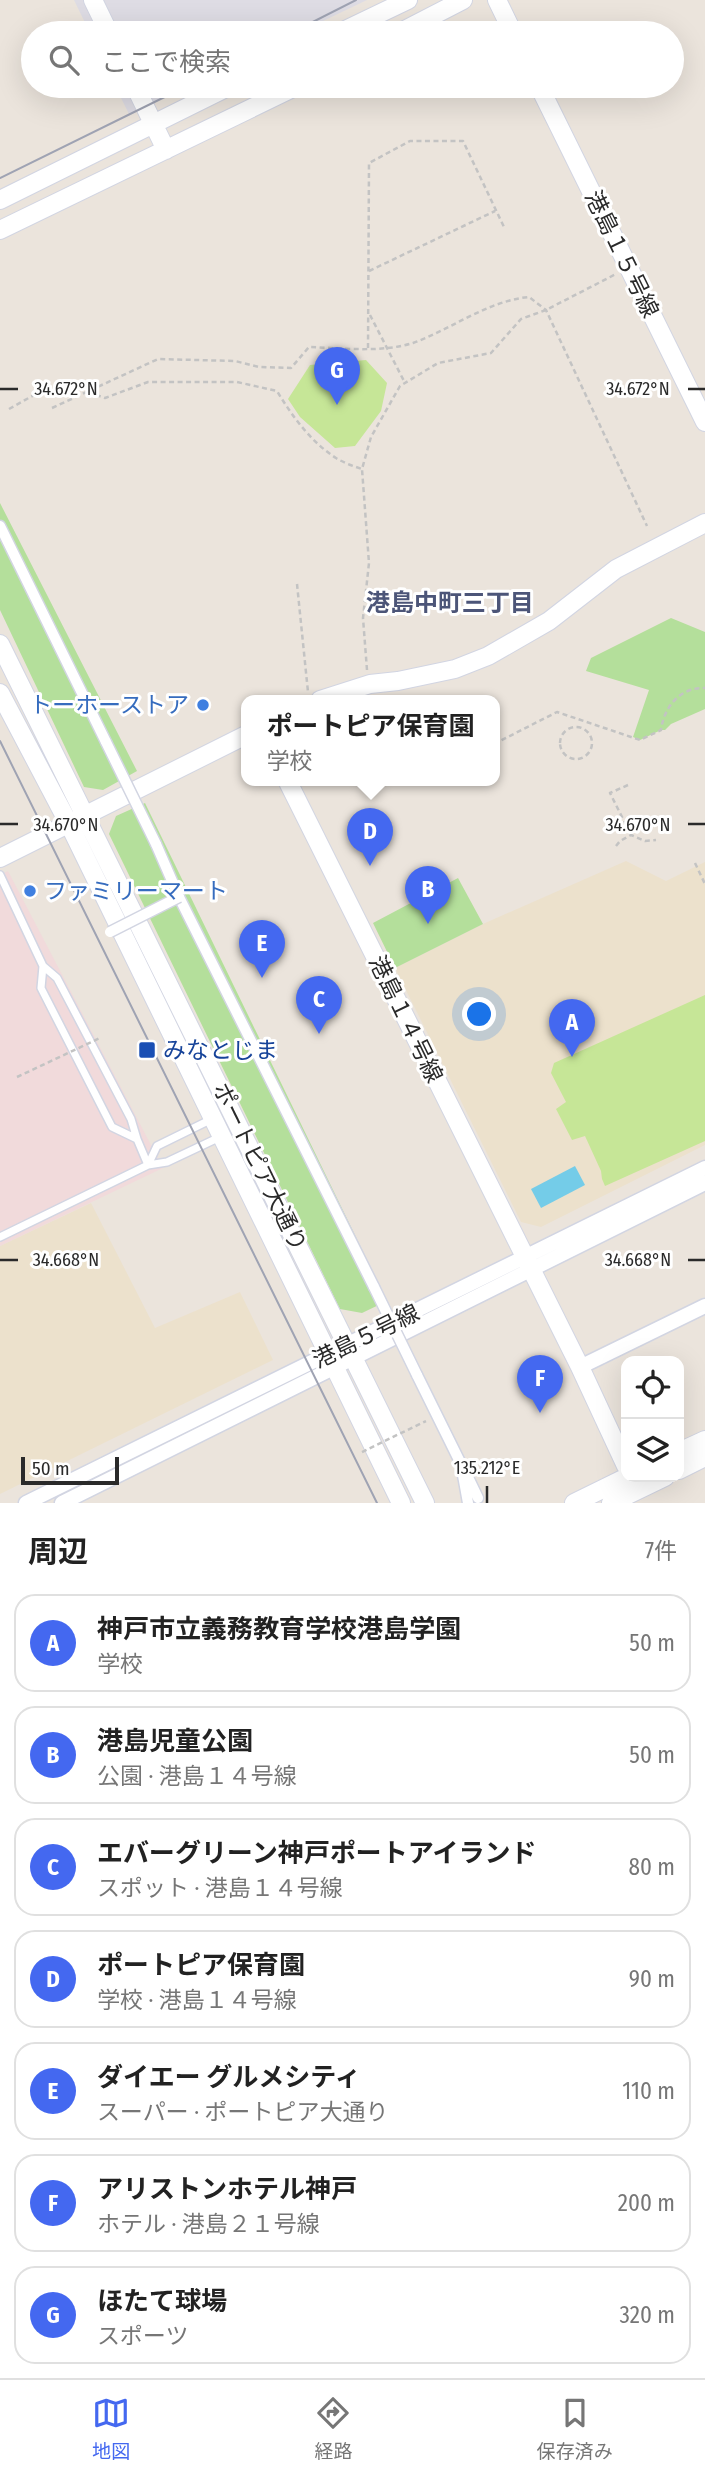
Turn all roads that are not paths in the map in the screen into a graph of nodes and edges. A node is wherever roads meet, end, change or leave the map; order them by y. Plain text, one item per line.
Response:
1 (93, 0) edge
2 (408, 0) edge
3 (463, 0) edge
4 (496, 0) edge
5 (103, 21) edge
6 (364, 21) edge
7 (422, 21) edge
8 (507, 21) edge
9 (141, 98) edge
10 (205, 98) edge
11 (272, 98) edge
12 (545, 98) edge
13 (152, 123) junction
14 (166, 150) junction
15 (0, 200) edge
16 (0, 230) edge
17 (705, 422) edge
18 (705, 523) edge
19 (0, 526) edge
20 (0, 643) edge
21 (0, 693) edge
22 (323, 695) edge
23 (241, 738) edge
24 (290, 786) edge
25 (86, 815) junction
26 (69, 824) junction
27 (0, 858) edge
28 (0, 875) edge
29 (179, 897) junction
30 (110, 932) dead end
31 (43, 966) junction
32 (212, 1119) junction
33 (220, 1136) junction
34 (137, 1139) junction
35 (148, 1165) junction
36 (705, 1168) edge
37 (705, 1183) edge
38 (0, 1237) edge
39 (528, 1264) junction
40 (705, 1306) edge
41 (351, 1351) junction
42 (331, 1361) junction
43 (580, 1367) junction
44 (705, 1440) edge
45 (684, 1450) edge
46 (621, 1455) edge
47 (705, 1457) edge
48 (684, 1468) edge
49 (629, 1482) edge
50 (631, 1482) edge
51 (471, 1500) edge
52 (26, 1503) edge
53 (62, 1503) edge
54 (401, 1503) edge
55 (425, 1503) edge
56 (574, 1503) edge
57 (611, 1503) edge

1 - 5 street
2 - 6 street
3 - 7 street
4 - 8 street
9 - 13 street
10 - 13 street
11 - 14 street
12 - 17 street, 港島１５号線
13 - 14 street
13 - 15 street
14 - 16 street
18 - 22 street
19 - 29 street, bridge
20 - 25 street, ポートピア大通り
21 - 26 street, ポートピア大通り
23 - 25 street
24 - 39 street, 港島１４号線
25 - 26 street
25 - 41 street, ポートピア大通り
26 - 27 street
26 - 32 street, ポートピア大通り
28 - 31 lane
29 - 30 street, bridge
29 - 51 street, bridge
31 - 34 lane
31 - 34 lane
32 - 33 street, ポートピア大通り
32 - 35 lane
33 - 35 lane
33 - 42 street, ポートピア大通り
34 - 35 lane
35 - 38 lane
36 - 39 street, 港島５号線
37 - 39 street, 港島５号線
39 - 41 street, 港島５号線
39 - 43 street, 港島１４号線
40 - 43 street
41 - 42 street, 港島５号線
41 - 55 street, ポートピア大通り
42 - 52 street, 港島５号線
42 - 53 street, 港島５号線
42 - 54 street, ポートピア大通り
43 - 46 street, 港島１４号線
44 - 45 street
47 - 48 street
49 - 56 street
50 - 57 street

